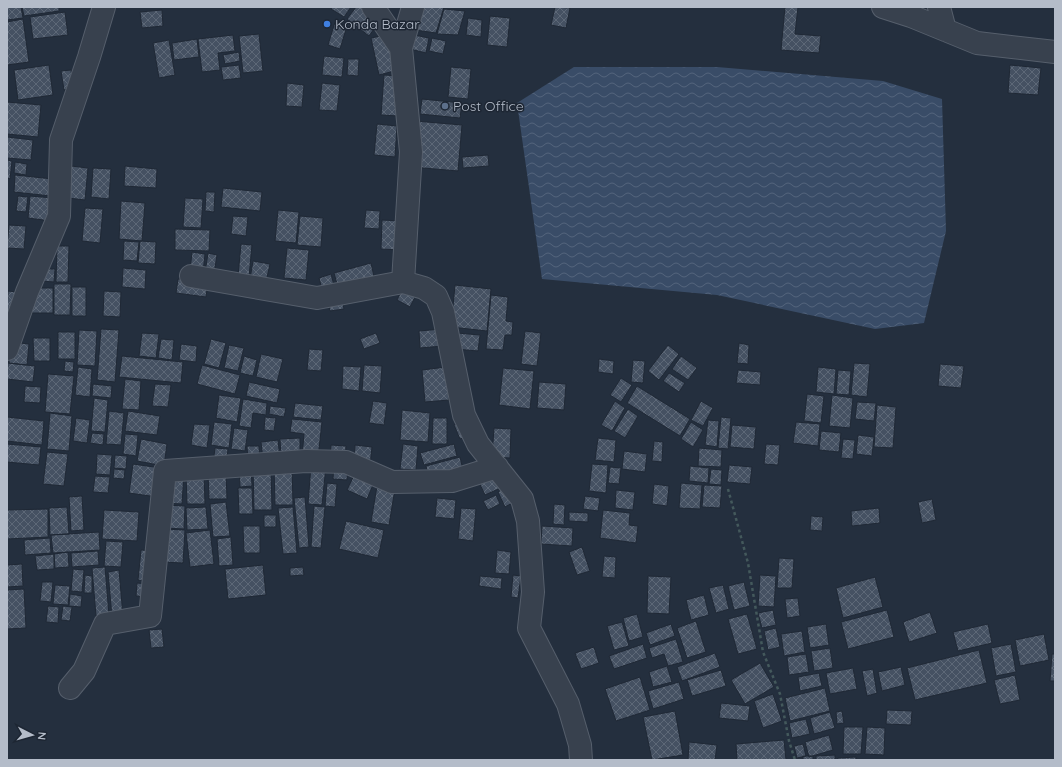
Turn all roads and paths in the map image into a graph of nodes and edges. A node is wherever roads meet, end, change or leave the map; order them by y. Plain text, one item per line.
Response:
1 (104, 7) edge
2 (373, 7) edge
3 (413, 7) edge
4 (883, 7) edge
5 (939, 7) edge
6 (945, 30) junction
7 (401, 48) junction
8 (1055, 52) edge
9 (191, 276) dead end
10 (404, 282) junction
11 (7, 349) edge
12 (497, 467) junction
13 (728, 490) dead end
14 (70, 688) dead end
15 (581, 760) edge
16 (795, 760) edge

1 - 11 street
2 - 7 street
3 - 7 street
4 - 6 street
5 - 6 street
6 - 8 street
7 - 10 street
9 - 10 street
10 - 12 street
12 - 14 street
12 - 15 street
13 - 16 path

